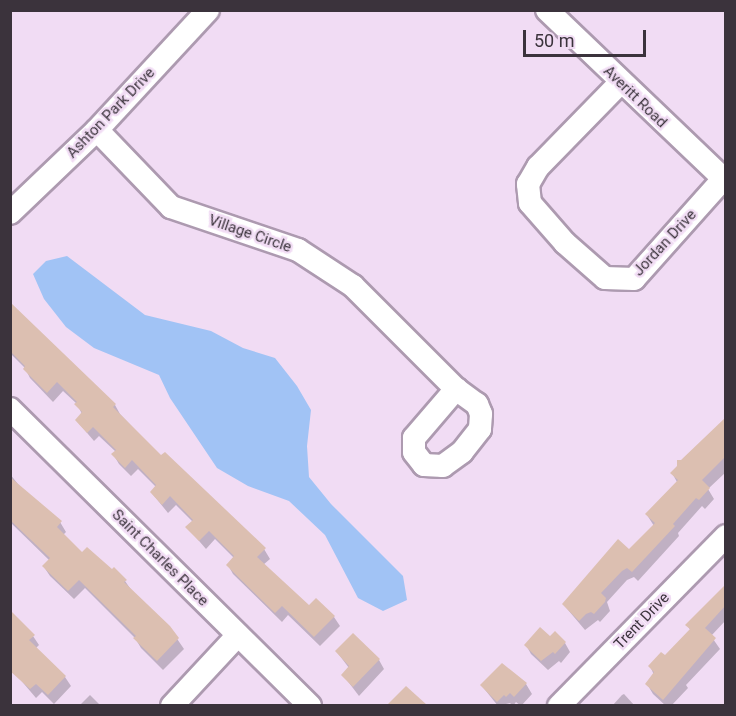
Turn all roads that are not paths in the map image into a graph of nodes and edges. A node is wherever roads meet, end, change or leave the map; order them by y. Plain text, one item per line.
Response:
1 (208, 10) edge
2 (547, 10) edge
3 (620, 83) junction
4 (97, 130) junction
5 (724, 180) edge
6 (10, 213) edge
7 (456, 388) dead end
8 (10, 409) edge
9 (726, 536) edge
10 (238, 635) junction
11 (172, 705) edge
12 (310, 705) edge
13 (559, 705) edge

1 - 4 street, Ashton Park Drive
2 - 3 street, Averitt Road
3 - 5 street, Averitt Road
3 - 5 street, Jordan Drive
4 - 6 street, Ashton Park Drive
4 - 7 street, Village Circle
8 - 10 street, Saint Charles Place
9 - 13 street, Trent Drive
10 - 11 street
10 - 12 street, Saint Charles Place

